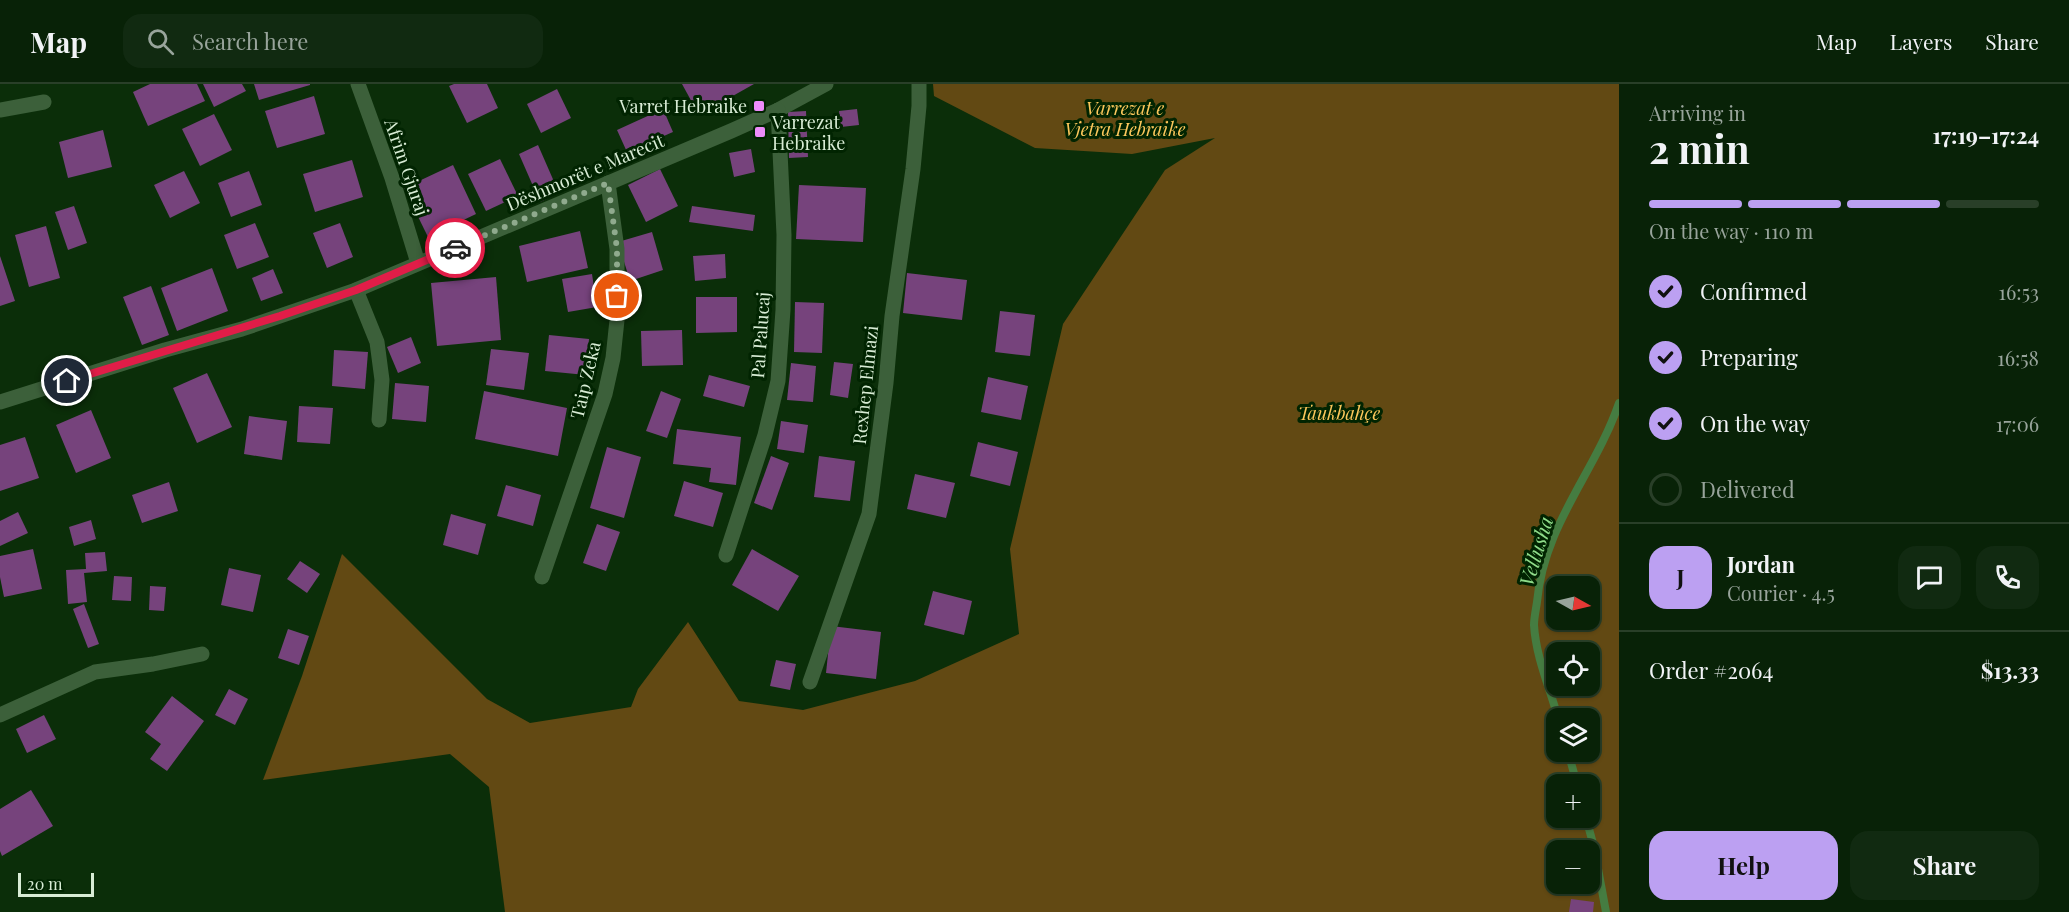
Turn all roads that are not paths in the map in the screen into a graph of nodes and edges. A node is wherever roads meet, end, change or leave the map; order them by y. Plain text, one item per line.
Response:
1 (358, 84) edge
2 (826, 84) edge
3 (919, 84) edge
4 (44, 102) dead end
5 (0, 110) edge
6 (778, 110) junction
7 (608, 183) junction
8 (418, 263) junction
9 (356, 290) junction
10 (0, 402) edge
11 (379, 420) dead end
12 (726, 555) dead end
13 (542, 578) dead end
14 (202, 654) dead end
15 (810, 682) dead end
16 (0, 716) edge

1 - 8 street, Afrim Gjuraj
2 - 6 street, Dëshmorët e Marecit
3 - 15 street, Rexhep Elmazi
4 - 5 street
6 - 7 street, Dëshmorët e Marecit
6 - 12 street, Pal Palucaj
7 - 8 street, Dëshmorët e Marecit
7 - 13 street, Taip Zeka
8 - 9 street, Dëshmorët e Marecit
9 - 10 street, Dëshmorët e Marecit
9 - 11 street
14 - 16 street

